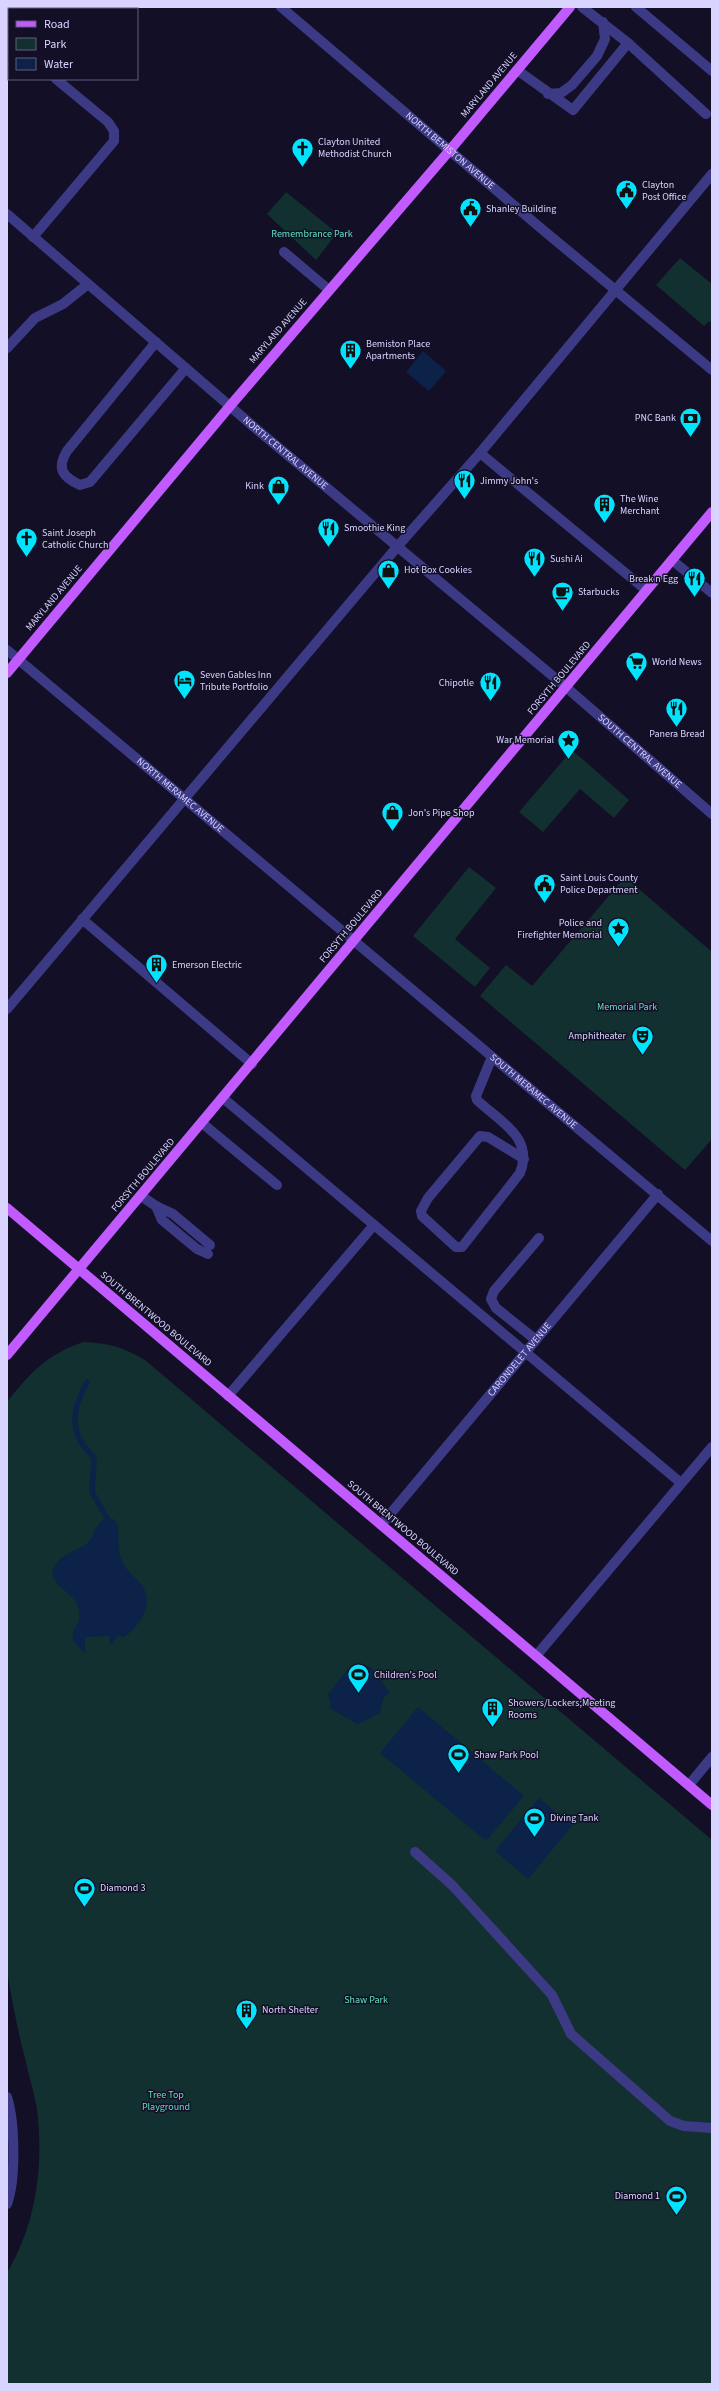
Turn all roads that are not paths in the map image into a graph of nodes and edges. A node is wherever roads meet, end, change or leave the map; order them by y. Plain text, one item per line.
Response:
1 (281, 7) edge
2 (570, 7) edge
3 (582, 7) edge
4 (636, 7) edge
5 (603, 22) junction
6 (628, 43) junction
7 (517, 70) junction
8 (712, 71) edge
9 (57, 80) edge
10 (548, 94) junction
11 (706, 114) dead end
12 (450, 150) junction
13 (712, 174) edge
14 (7, 214) edge
15 (33, 236) junction
16 (284, 252) dead end
17 (88, 284) junction
18 (615, 289) junction
19 (329, 290) junction
20 (156, 342) junction
21 (7, 348) edge
22 (186, 368) junction
23 (712, 370) edge
24 (230, 406) junction
25 (480, 453) junction
26 (712, 512) edge
27 (397, 547) junction
28 (672, 560) junction
29 (646, 590) junction
30 (712, 593) edge
31 (7, 650) edge
32 (19, 660) junction
33 (7, 673) edge
34 (567, 688) junction
35 (183, 799) junction
36 (712, 814) edge
37 (82, 919) junction
38 (353, 942) junction
39 (7, 1009) edge
40 (492, 1057) junction
41 (252, 1064) junction
42 (223, 1098) junction
43 (202, 1123) junction
44 (524, 1159) junction
45 (276, 1185) dead end
46 (658, 1194) junction
47 (141, 1196) junction
48 (7, 1208) edge
49 (374, 1225) junction
50 (539, 1238) dead end
51 (712, 1241) edge
52 (209, 1250) dead end
53 (79, 1270) junction
54 (536, 1340) junction
55 (525, 1352) junction
56 (7, 1355) edge
57 (228, 1396) junction
58 (712, 1447) edge
59 (681, 1483) junction
60 (381, 1525) junction
61 (536, 1656) junction
62 (712, 1757) edge
63 (689, 1785) junction
64 (712, 1805) edge
65 (415, 1852) dead end
66 (7, 2097) edge
67 (712, 2128) edge
68 (7, 2204) edge

1 - 12 street, NORTH BEMISTON AVENUE
2 - 7 main road, MARYLAND AVENUE
3 - 5 street
4 - 8 street
5 - 6 street
5 - 10 street
6 - 10 street
6 - 11 street
7 - 10 street
7 - 12 main road, MARYLAND AVENUE
9 - 15 street
12 - 18 street, NORTH BEMISTON AVENUE
12 - 19 main road, MARYLAND AVENUE
13 - 18 street
14 - 15 street, NORTH CENTRAL AVENUE
15 - 17 street, NORTH CENTRAL AVENUE
16 - 19 street
17 - 20 street, NORTH CENTRAL AVENUE
17 - 21 street
18 - 23 street, NORTH BEMISTON AVENUE
18 - 25 street
19 - 24 main road, MARYLAND AVENUE
20 - 22 street, NORTH CENTRAL AVENUE
20 - 22 street
22 - 24 street, NORTH CENTRAL AVENUE
24 - 27 street, NORTH CENTRAL AVENUE
24 - 32 main road, MARYLAND AVENUE
25 - 27 street
25 - 29 street
26 - 28 main road, FORSYTH BOULEVARD
27 - 34 street, NORTH CENTRAL AVENUE
27 - 35 street
28 - 29 main road, FORSYTH BOULEVARD
28 - 30 street
29 - 34 main road, FORSYTH BOULEVARD
31 - 32 street, NORTH MERAMEC AVENUE
32 - 33 main road, MARYLAND AVENUE
32 - 35 street, NORTH MERAMEC AVENUE
34 - 36 street, SOUTH CENTRAL AVENUE
34 - 38 main road, FORSYTH BOULEVARD
35 - 37 street
35 - 38 street, NORTH MERAMEC AVENUE
37 - 39 street
37 - 41 street
38 - 40 street, SOUTH MERAMEC AVENUE
38 - 41 main road, FORSYTH BOULEVARD
40 - 44 street
40 - 46 street, SOUTH MERAMEC AVENUE
41 - 42 main road, FORSYTH BOULEVARD
42 - 43 main road, FORSYTH BOULEVARD
42 - 49 street
43 - 45 street
43 - 47 main road, FORSYTH BOULEVARD
44 - 44 street
46 - 51 street, SOUTH MERAMEC AVENUE
46 - 54 street, CARONDELET AVENUE
47 - 52 street
47 - 53 main road, FORSYTH BOULEVARD
48 - 53 main road, SOUTH BRENTWOOD BOULEVARD
49 - 55 street
49 - 57 street
50 - 54 street
53 - 56 main road, FORSYTH BOULEVARD
53 - 57 main road, SOUTH BRENTWOOD BOULEVARD
54 - 55 street, CARONDELET AVENUE
55 - 59 street
55 - 60 street, CARONDELET AVENUE
57 - 60 main road, SOUTH BRENTWOOD BOULEVARD
58 - 59 street
59 - 61 street
60 - 61 main road, SOUTH BRENTWOOD BOULEVARD
61 - 63 main road, SOUTH BRENTWOOD BOULEVARD
62 - 63 street
63 - 64 main road, SOUTH BRENTWOOD BOULEVARD
65 - 67 street
66 - 68 street

